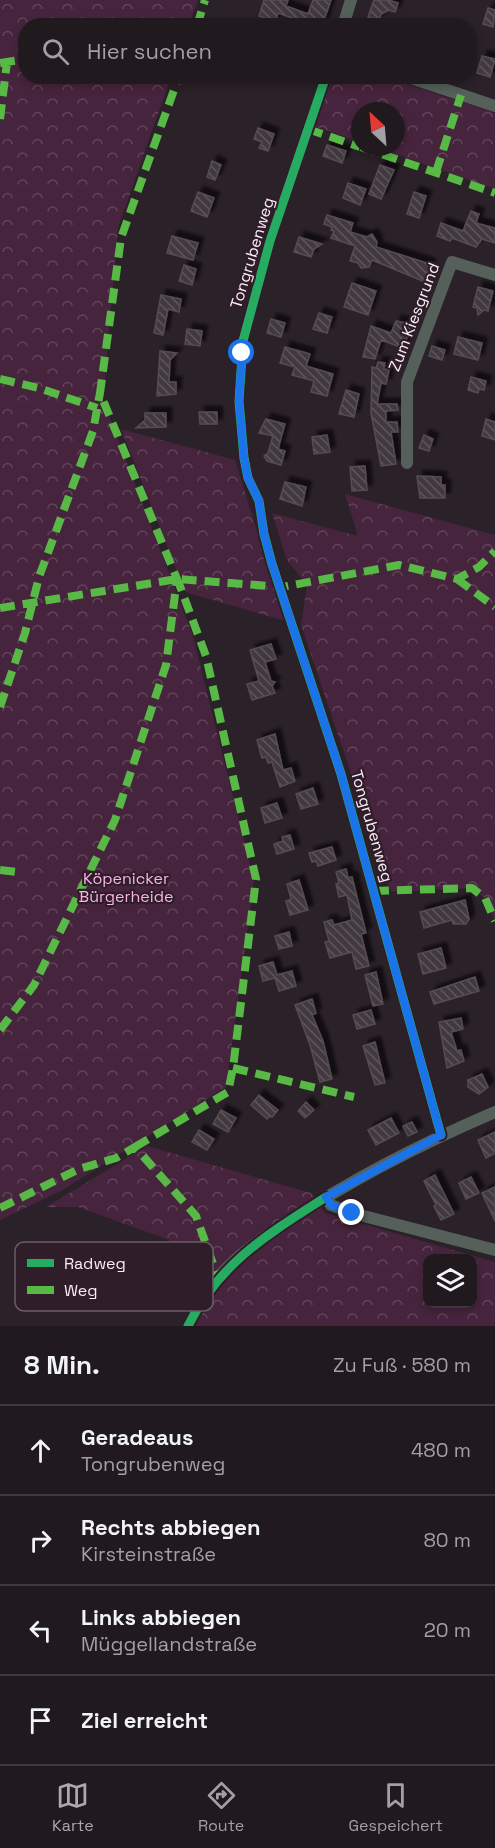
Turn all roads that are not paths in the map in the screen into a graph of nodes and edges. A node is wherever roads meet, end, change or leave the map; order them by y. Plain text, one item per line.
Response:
1 (351, 0) edge
2 (345, 18) edge
3 (323, 84) edge
4 (429, 84) edge
5 (495, 106) edge
6 (495, 275) edge
7 (407, 463) dead end
8 (495, 1112) edge
9 (441, 1135) junction
10 (326, 1197) junction
11 (495, 1250) edge
12 (213, 1284) edge
13 (196, 1311) edge
14 (188, 1326) edge

1 - 2 street
3 - 9 street, Tongrubenweg
4 - 5 street
6 - 7 street, Zum Kiesgrund
8 - 9 street
9 - 10 street
10 - 11 street
10 - 12 street
13 - 14 street

